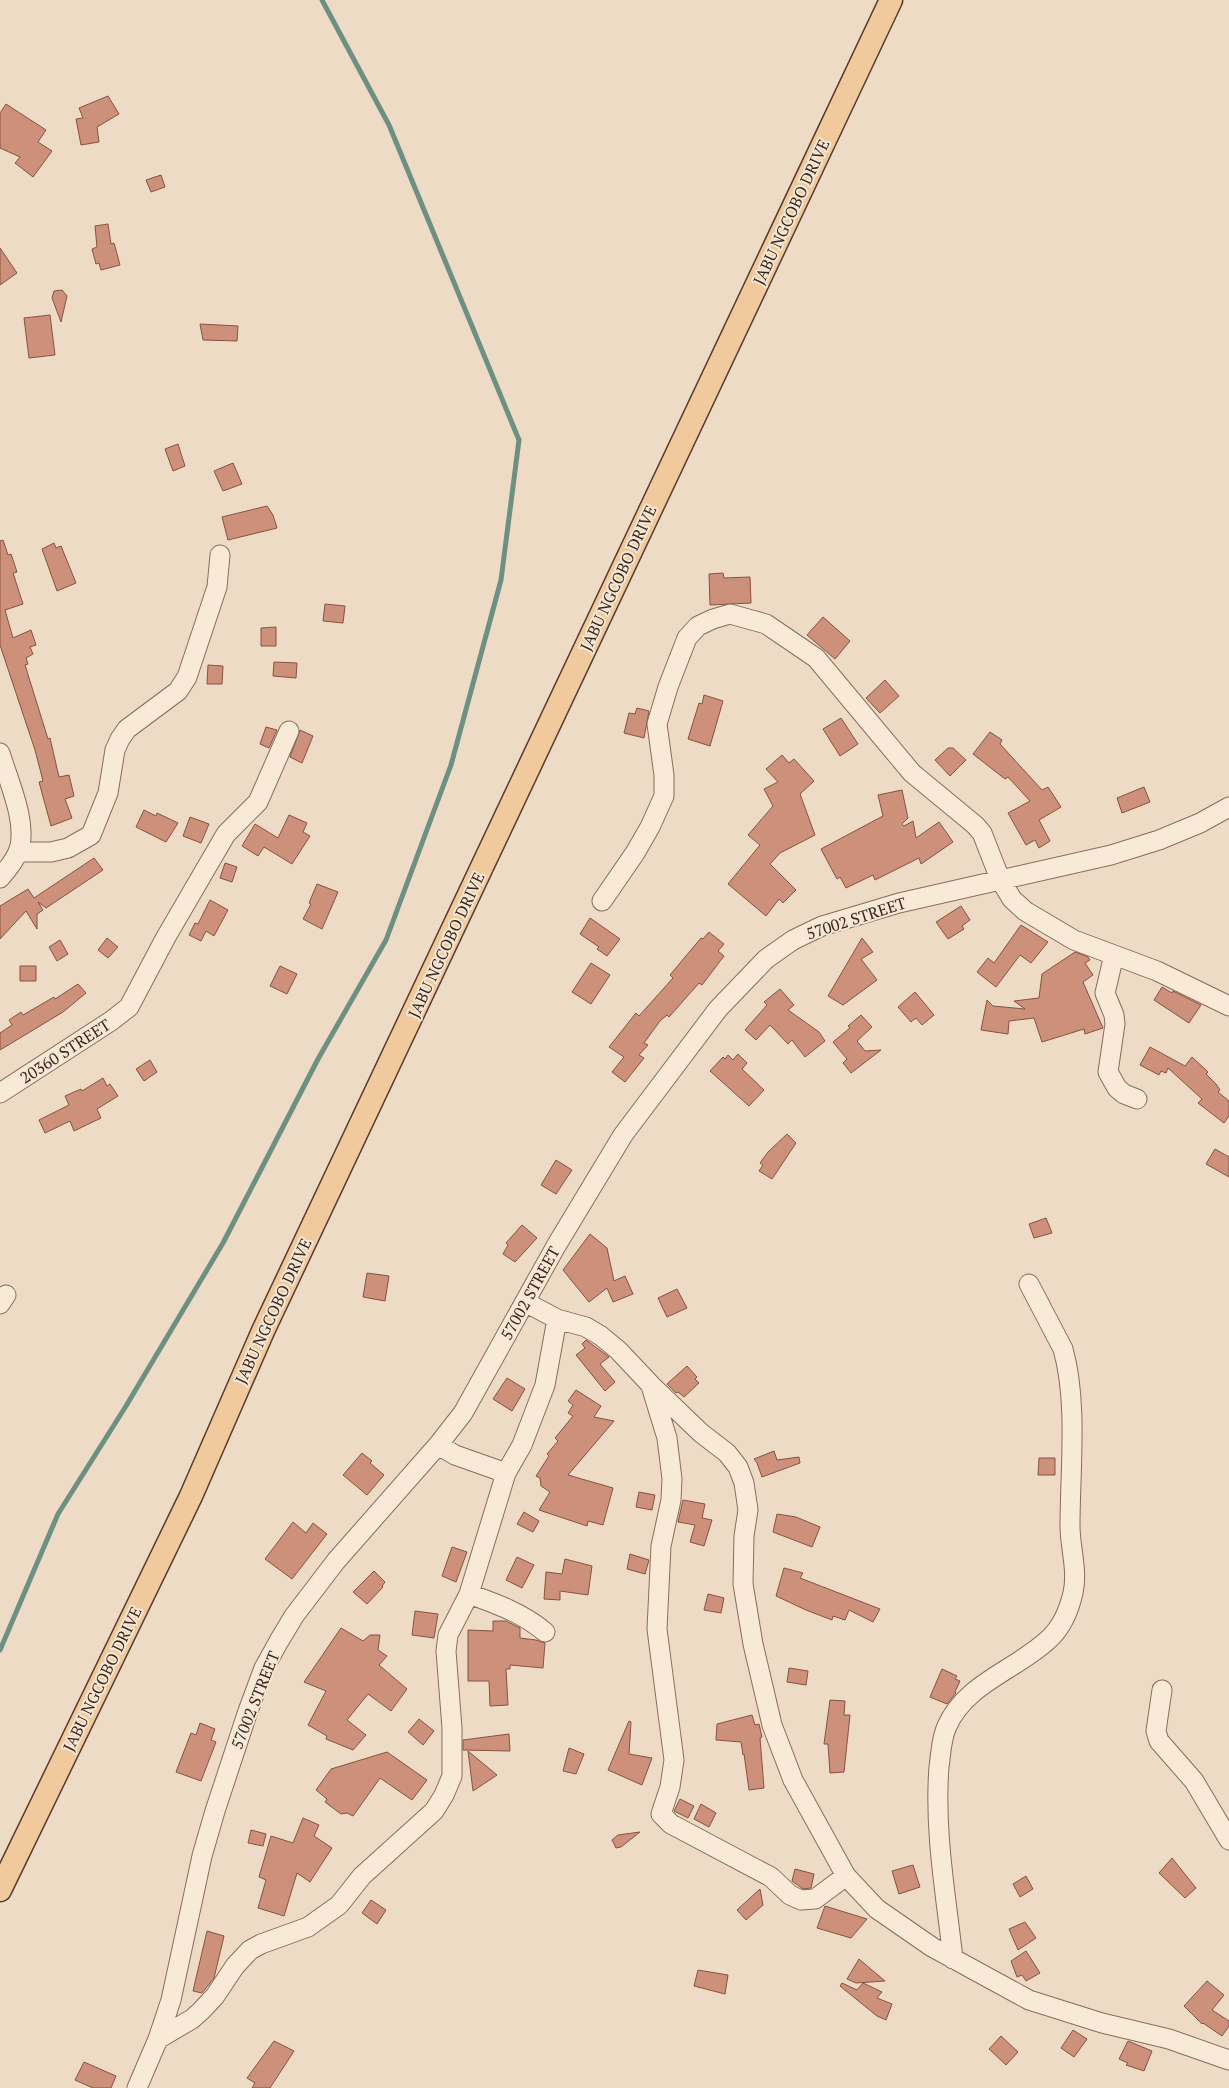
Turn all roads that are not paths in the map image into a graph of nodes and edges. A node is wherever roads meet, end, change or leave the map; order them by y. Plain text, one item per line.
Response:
1 (891, 0) edge
2 (220, 556) dead end
3 (289, 731) dead end
4 (0, 753) edge
5 (1229, 807) edge
6 (18, 852) junction
7 (0, 878) edge
8 (1000, 878) junction
9 (602, 901) dead end
10 (1114, 954) junction
11 (1229, 1006) edge
12 (0, 1094) edge
13 (1137, 1099) dead end
14 (1029, 1284) dead end
15 (525, 1302) junction
16 (557, 1319) junction
17 (651, 1385) junction
18 (438, 1446) junction
19 (506, 1473) junction
20 (469, 1594) junction
21 (545, 1632) dead end
22 (1162, 1690) dead end
23 (1229, 1840) edge
24 (846, 1876) junction
25 (0, 1890) edge
26 (953, 1959) junction
27 (158, 2039) junction
28 (1229, 2060) edge
29 (137, 2088) edge

1 - 25 main road, JABU NGCOBO DRIVE
2 - 6 street
3 - 12 street, 20360 STREET
4 - 6 street
5 - 8 street, 57002 STREET
6 - 7 street
8 - 9 street
8 - 10 street
8 - 15 street, 57002 STREET
10 - 11 street
10 - 13 street
14 - 26 street
15 - 16 street
15 - 18 street, 57002 STREET
16 - 17 street
16 - 19 street
17 - 24 street
17 - 24 street
18 - 19 street
18 - 27 street, 57002 STREET
19 - 20 street
20 - 21 street
20 - 27 street
22 - 23 street
24 - 26 street
26 - 28 street
27 - 29 street, 57002 STREET

